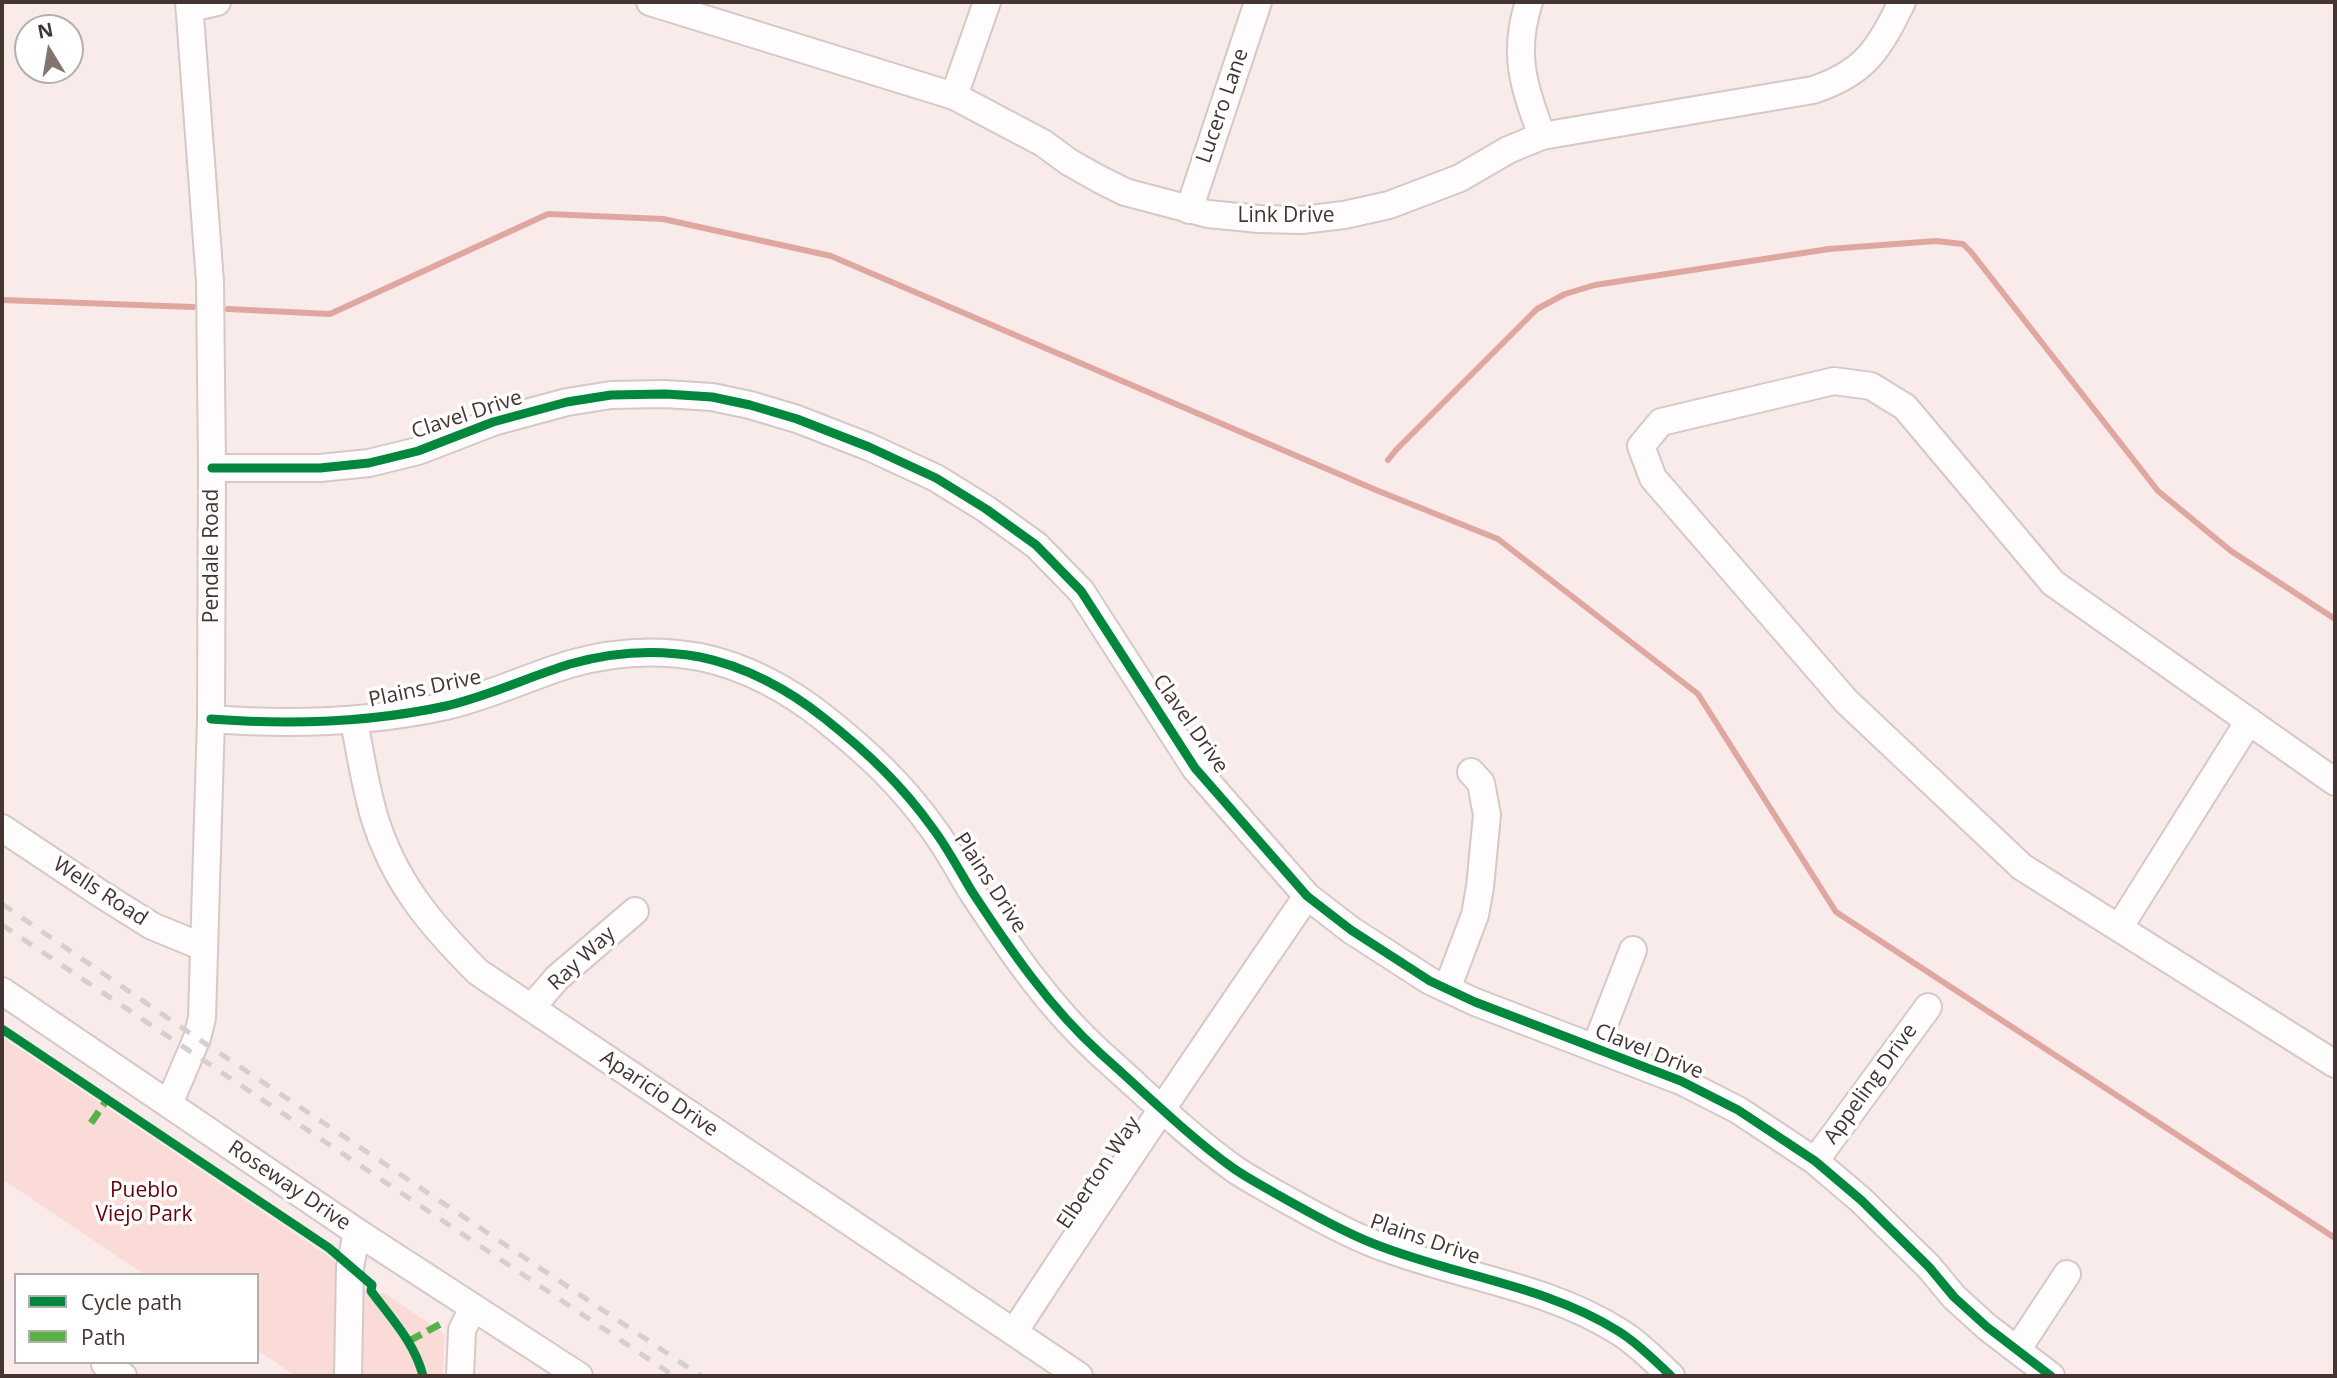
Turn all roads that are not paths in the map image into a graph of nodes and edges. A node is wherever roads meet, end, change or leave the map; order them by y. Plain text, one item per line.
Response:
1 (217, 2) edge
2 (650, 2) edge
3 (987, 2) edge
4 (1258, 2) edge
5 (1529, 2) edge
6 (1902, 2) edge
7 (190, 5) edge
8 (954, 96) junction
9 (1542, 136) junction
10 (1188, 210) junction
11 (212, 468) junction
12 (211, 719) junction
13 (2249, 720) junction
14 (354, 721) junction
15 (1471, 772) dead end
16 (2335, 782) edge
17 (2, 828) edge
18 (1307, 896) junction
19 (635, 911) dead end
20 (2119, 928) junction
21 (203, 947) junction
22 (1633, 950) dead end
23 (1447, 989) junction
24 (2, 991) edge
25 (1928, 1007) dead end
26 (531, 1008) junction
27 (1595, 1048) junction
28 (2335, 1064) edge
29 (169, 1104) junction
30 (1164, 1109) junction
31 (1815, 1161) junction
32 (357, 1232) junction
33 (2067, 1274) dead end
34 (473, 1308) junction
35 (1014, 1332) junction
36 (2017, 1350) junction
37 (348, 1376) edge
38 (460, 1376) edge
39 (579, 1376) edge
40 (1079, 1376) edge
41 (1671, 1376) edge
42 (2052, 1376) edge

1 - 7 street
2 - 8 street, Link Drive
3 - 8 street
4 - 10 street, Lucero Lane
5 - 9 street
6 - 9 street, Link Drive
7 - 11 street, Pendale Road
8 - 10 street, Link Drive
9 - 10 street, Link Drive
11 - 12 street, Pendale Road
11 - 18 street, Clavel Drive
12 - 14 street, Plains Drive
12 - 21 street, Pendale Road
13 - 16 street
13 - 20 street
13 - 20 street
14 - 26 street, Aparicio Drive
14 - 30 street, Plains Drive
15 - 23 street
17 - 21 street, Wells Road
18 - 23 street, Clavel Drive
18 - 30 street, Elberton Way
19 - 26 street, Ray Way
20 - 28 street
21 - 29 street, Pendale Road
22 - 27 street
23 - 27 street, Clavel Drive
24 - 29 street, Roseway Drive
25 - 31 street, Appeling Drive
26 - 35 street, Aparicio Drive
27 - 31 street, Clavel Drive
29 - 32 street, Roseway Drive
30 - 35 street, Elberton Way
30 - 41 street, Plains Drive
31 - 36 street, Clavel Drive
32 - 34 street, Roseway Drive
32 - 37 street
33 - 36 street
34 - 38 street
34 - 39 street, Roseway Drive
35 - 40 street, Aparicio Drive
36 - 42 street, Clavel Drive

